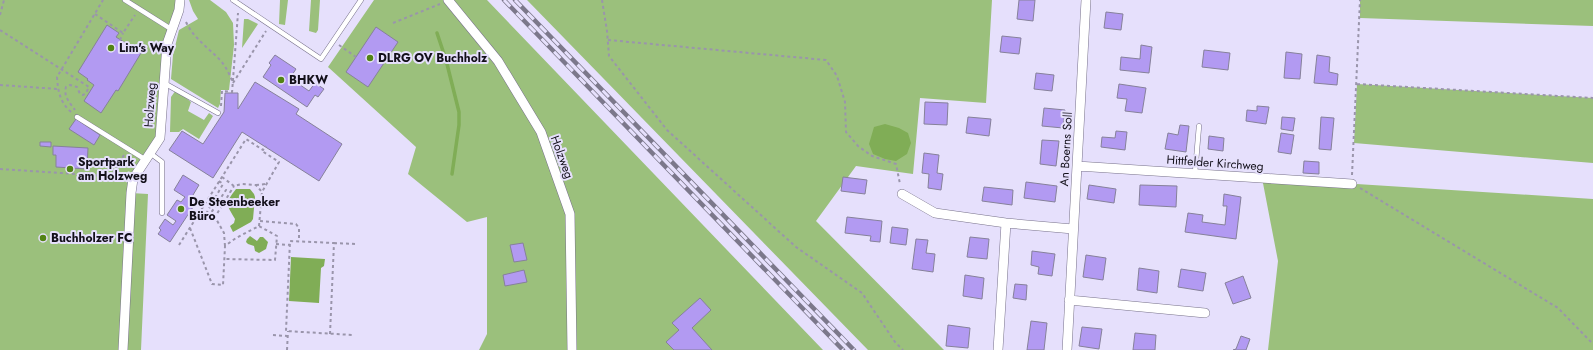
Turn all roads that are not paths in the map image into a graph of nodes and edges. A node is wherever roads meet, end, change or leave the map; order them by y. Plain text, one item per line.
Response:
1 (125, 0) edge
2 (180, 0) edge
3 (233, 0) edge
4 (361, 0) edge
5 (449, 0) edge
6 (1086, 0) edge
7 (172, 29) junction
8 (164, 83) junction
9 (218, 113) road end
10 (77, 117) road end
11 (1199, 126) dead end
12 (148, 157) junction
13 (1077, 166) junction
14 (1195, 174) junction
15 (1352, 184) road end
16 (902, 194) road end
17 (162, 213) dead end
18 (1006, 223) junction
19 (1073, 228) junction
20 (1069, 300) junction
21 (1205, 313) dead end
22 (123, 350) edge
23 (572, 350) edge
24 (998, 350) edge
25 (1067, 350) edge

1 - 7 lane
2 - 7 street, Holzweg
3 - 4 lane
5 - 23 street, Holzweg
6 - 13 street, An Boerns Soll
7 - 8 street, Holzweg
8 - 9 lane
8 - 12 street, Holzweg
10 - 12 lane
11 - 14 lane
12 - 17 lane
12 - 22 street, Holzweg
13 - 14 street, Hittfelder Kirchweg
13 - 19 street, An Boerns Soll
14 - 15 street, Hittfelder Kirchweg
16 - 18 street
18 - 19 street
18 - 24 street
19 - 20 street, An Boerns Soll
20 - 21 street
20 - 25 street, An Boerns Soll

